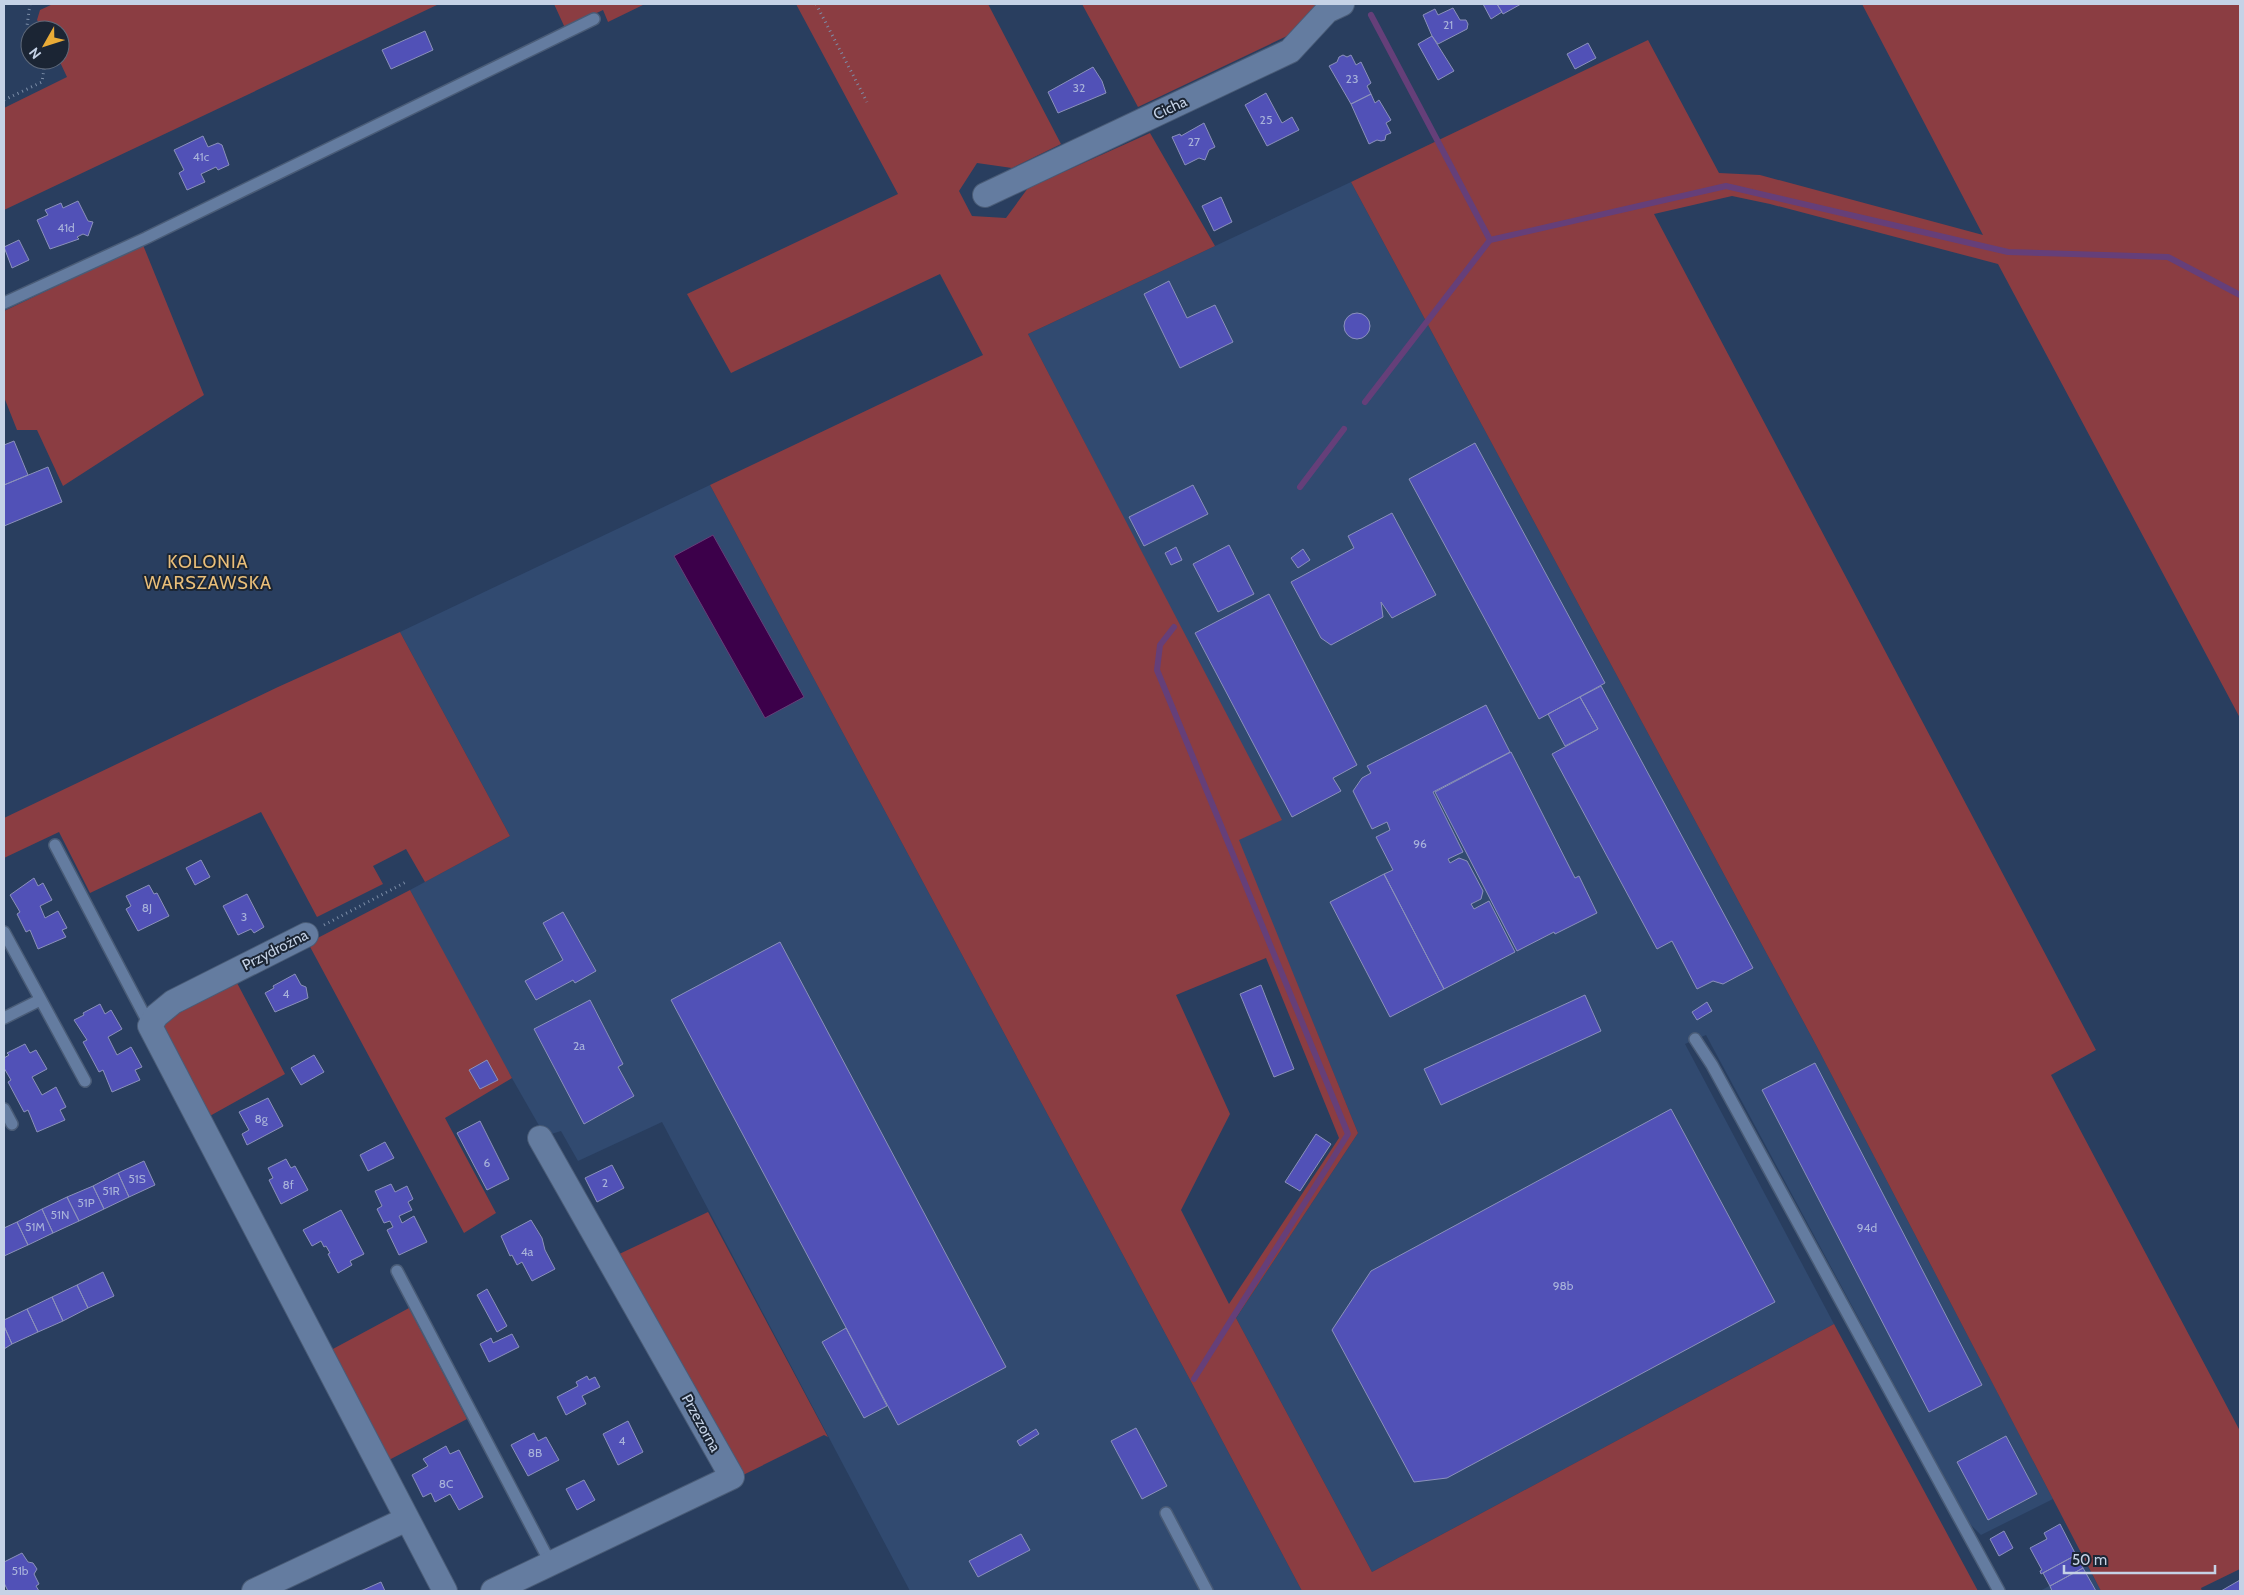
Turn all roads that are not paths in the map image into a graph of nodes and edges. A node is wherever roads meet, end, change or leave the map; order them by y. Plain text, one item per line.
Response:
1 (1342, 4) edge
2 (594, 19) dead end
3 (985, 195) dead end
4 (4, 304) edge
5 (55, 845) dead end
6 (4, 932) edge
7 (306, 935) road end
8 (40, 1000) junction
9 (4, 1018) edge
10 (150, 1026) junction
11 (1695, 1039) dead end
12 (85, 1081) dead end
13 (4, 1109) edge
14 (12, 1124) dead end
15 (540, 1138) dead end
16 (397, 1271) dead end
17 (1166, 1513) dead end
18 (407, 1519) junction
19 (551, 1564) junction
20 (254, 1591) edge
21 (445, 1591) edge
22 (493, 1591) edge
23 (1207, 1591) edge
24 (2000, 1591) edge

1 - 3 street, Cicha
2 - 4 lane
5 - 10 lane
6 - 8 lane
7 - 10 street, Przydrożna
8 - 9 lane
8 - 12 lane
10 - 18 street
11 - 24 lane
13 - 14 lane
15 - 19 street, Przezorna
16 - 19 lane
17 - 23 lane
18 - 20 street
18 - 21 street
19 - 22 street, Przezorna

